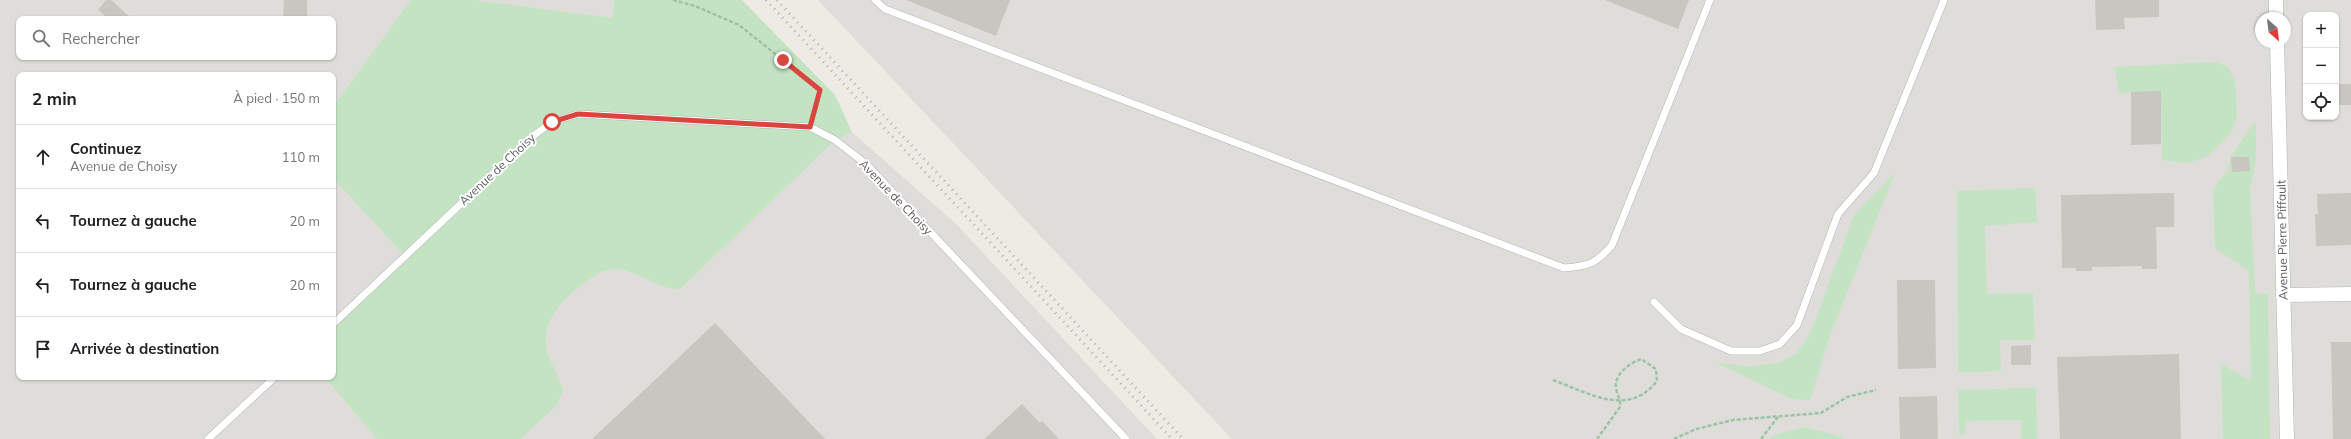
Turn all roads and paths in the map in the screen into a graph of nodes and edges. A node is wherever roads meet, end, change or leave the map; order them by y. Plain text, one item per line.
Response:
1 (673, 0) edge
2 (875, 0) edge
3 (1710, 0) edge
4 (1944, 0) edge
5 (2276, 0) edge
6 (2276, 12) edge
7 (2277, 48) edge
8 (810, 127) junction
9 (2351, 294) edge
10 (2283, 295) junction
11 (1654, 302) dead end
12 (336, 321) edge
13 (272, 380) edge
14 (1553, 380) dead end
15 (1876, 390) dead end
16 (1621, 400) junction
17 (1779, 417) junction
18 (208, 439) edge
19 (1126, 439) edge
20 (1597, 439) edge
21 (1674, 439) edge
22 (1761, 439) edge
23 (2286, 439) edge

1 - 8 path
2 - 3 lane
4 - 11 lane
5 - 6 street
7 - 10 street, Avenue Pierre Piffault
8 - 12 lane, Avenue de Choisy
8 - 19 lane, Avenue de Choisy
9 - 10 street
10 - 23 street, Avenue Pierre Piffault
13 - 18 lane
14 - 16 path
15 - 17 path
16 - 16 path
16 - 20 path
17 - 21 path
17 - 22 path

